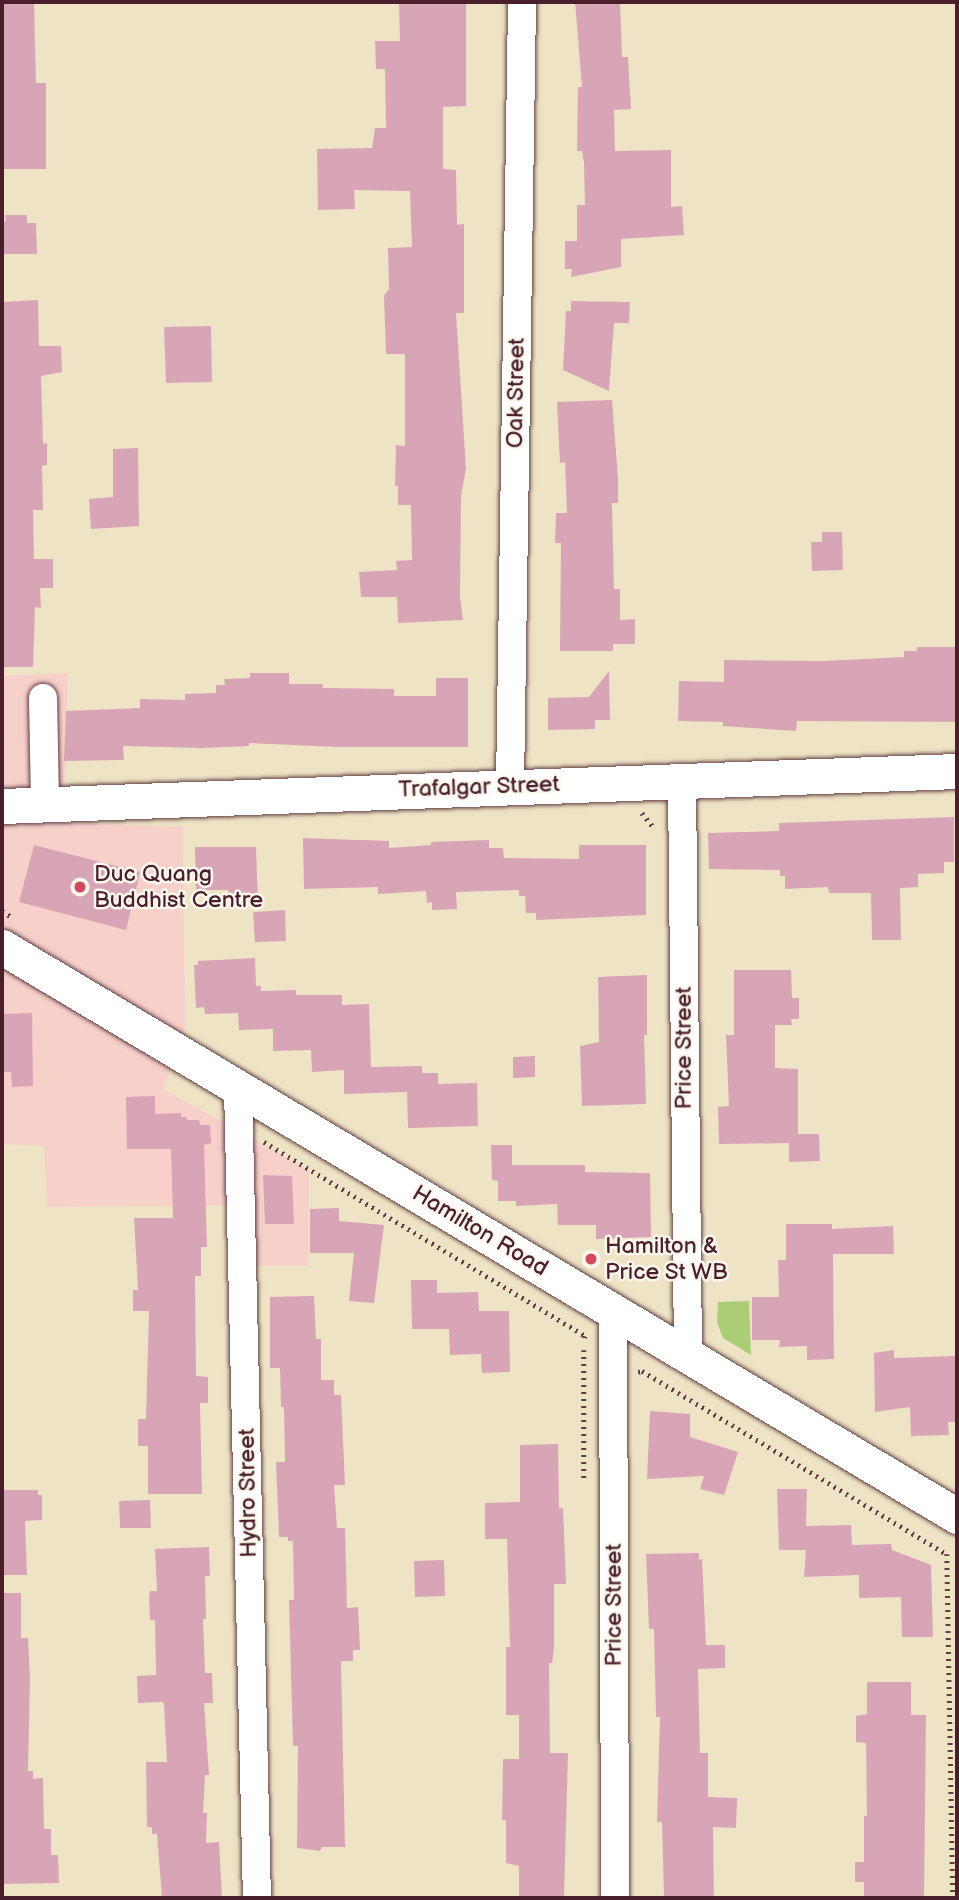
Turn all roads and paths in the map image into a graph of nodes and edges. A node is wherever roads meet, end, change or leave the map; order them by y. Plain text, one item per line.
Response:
1 (522, 2) edge
2 (43, 698) dead end
3 (957, 771) edge
4 (682, 782) junction
5 (510, 785) junction
6 (45, 804) junction
7 (2, 806) edge
8 (639, 809) dead end
9 (654, 839) dead end
10 (2, 911) edge
11 (10, 934) edge
12 (238, 1088) junction
13 (260, 1140) dead end
14 (613, 1311) junction
15 (585, 1336) dead end
16 (688, 1356) junction
17 (632, 1375) dead end
18 (957, 1516) edge
19 (257, 1898) edge
20 (615, 1898) edge
21 (953, 1898) edge

1 - 5 street, Oak Street
2 - 6 street
3 - 4 main road, Trafalgar Street
4 - 5 main road, Trafalgar Street
4 - 16 street, Price Street
5 - 6 main road, Trafalgar Street
6 - 7 main road, Trafalgar Street
8 - 9 path
10 - 11 path
11 - 12 main road, Hamilton Road
12 - 14 main road, Hamilton Road
12 - 19 street, Hydro Street
13 - 15 path
14 - 16 main road, Hamilton Road
14 - 20 street, Price Street
16 - 18 main road, Hamilton Road
17 - 21 path

